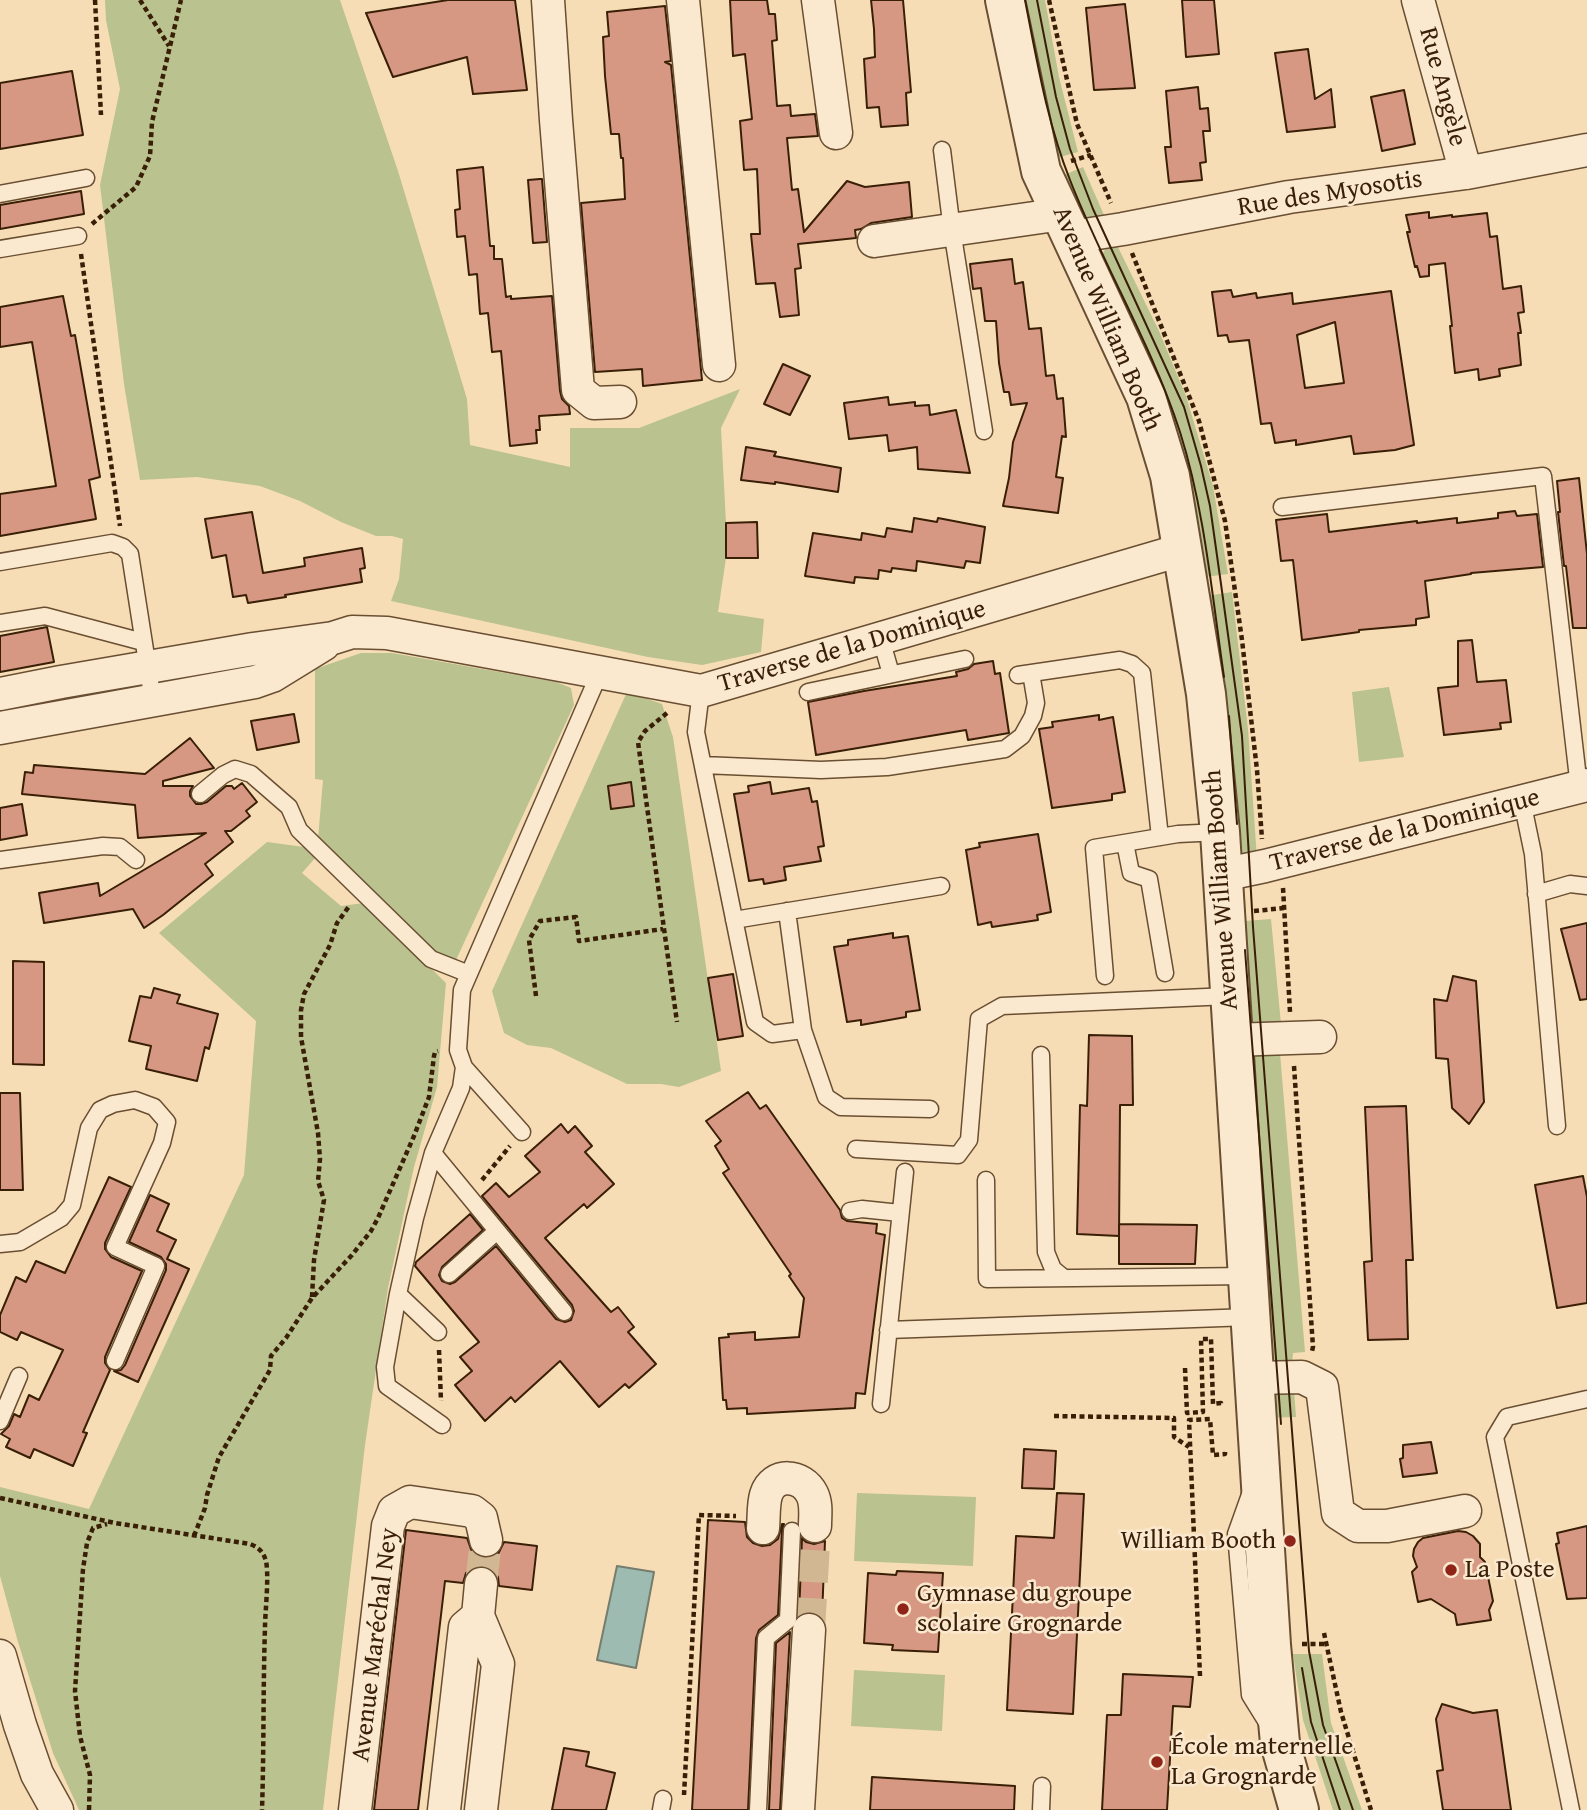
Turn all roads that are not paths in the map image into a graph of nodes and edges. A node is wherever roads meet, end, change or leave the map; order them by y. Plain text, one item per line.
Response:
1 (548, 0) edge
2 (683, 0) edge
3 (818, 0) edge
4 (1004, 0) edge
5 (1418, 0) edge
6 (836, 133) dead end
7 (943, 150) dead end
8 (1587, 150) edge
9 (1466, 173) junction
10 (86, 178) dead end
11 (0, 194) edge
12 (1067, 226) junction
13 (952, 230) junction
14 (78, 236) road end
15 (874, 241) dead end
16 (0, 249) edge
17 (719, 365) dead end
18 (620, 402) dead end
19 (984, 431) dead end
20 (1282, 508) dead end
21 (1181, 550) junction
22 (0, 562) edge
23 (0, 623) edge
24 (342, 635) junction
25 (881, 639) junction
26 (253, 649) junction
27 (146, 655) junction
28 (965, 659) dead end
29 (600, 672) junction
30 (891, 674) junction
31 (272, 676) junction
32 (701, 691) junction
33 (808, 692) dead end
34 (0, 694) edge
35 (153, 701) junction
36 (0, 728) edge
37 (703, 765) junction
38 (1583, 786) edge
39 (200, 794) dead end
40 (1522, 801) junction
41 (1220, 832) junction
42 (1160, 837) junction
43 (1125, 843) junction
44 (0, 860) edge
45 (136, 860) dead end
46 (1222, 875) junction
47 (941, 886) dead end
48 (1587, 886) edge
49 (1536, 894) junction
50 (787, 911) junction
51 (734, 920) junction
52 (1165, 973) dead end
53 (469, 974) junction
54 (1105, 976) dead end
55 (1229, 996) junction
56 (803, 1030) junction
57 (1320, 1037) dead end
58 (1232, 1040) junction
59 (1041, 1055) dead end
60 (464, 1067) junction
61 (930, 1109) dead end
62 (1557, 1126) dead end
63 (522, 1132) road end
64 (856, 1149) dead end
65 (433, 1153) junction
66 (905, 1172) dead end
67 (986, 1180) dead end
68 (850, 1211) dead end
69 (900, 1213) junction
70 (497, 1231) junction
71 (0, 1244) edge
72 (449, 1274) dead end
73 (1248, 1276) junction
74 (1064, 1278) junction
75 (398, 1294) junction
76 (564, 1312) dead end
77 (1250, 1317) junction
78 (888, 1331) junction
79 (438, 1332) road end
80 (115, 1361) dead end
81 (19, 1376) dead end
82 (1254, 1378) junction
83 (1587, 1399) edge
84 (881, 1404) dead end
85 (0, 1421) edge
86 (442, 1425) road end
87 (1465, 1511) dead end
88 (778, 1525) road end
89 (486, 1540) tunnel mouth
90 (481, 1584) tunnel mouth
91 (478, 1616) junction
92 (809, 1630) tunnel mouth
93 (0, 1656) edge
94 (1042, 1786) dead end
95 (57, 1810) edge
96 (355, 1810) edge
97 (444, 1810) edge
98 (481, 1810) edge
99 (758, 1810) edge
100 (798, 1810) edge
101 (1041, 1810) edge
102 (1299, 1810) edge
103 (1571, 1810) edge

1 - 18 street
2 - 17 street
3 - 6 street
4 - 12 street, Avenue William Booth
5 - 9 street, Rue Angèle
7 - 13 lane
8 - 9 street, Rue des Myosotis
9 - 12 street, Rue des Myosotis
10 - 11 lane
12 - 13 street, Rue des Myosotis
12 - 21 street, Avenue William Booth
13 - 15 street, Rue des Myosotis
13 - 19 lane
14 - 16 lane
20 - 38 lane
21 - 25 street, Traverse de la Dominique
21 - 41 street, Avenue William Booth
22 - 27 lane
23 - 27 lane
24 - 26 street, Traverse de la Dominique
24 - 29 street, Traverse de la Dominique
24 - 31 street
25 - 30 lane
25 - 32 street, Traverse de la Dominique
26 - 27 street, Traverse de la Dominique
26 - 31 street
27 - 34 street, Traverse de la Dominique
27 - 35 lane
28 - 30 lane
29 - 32 street, Traverse de la Dominique
29 - 53 lane
30 - 33 lane
31 - 35 street
32 - 37 lane
35 - 36 street
37 - 42 lane
37 - 51 lane
38 - 40 street, Traverse de la Dominique
39 - 53 lane
40 - 46 street, Traverse de la Dominique
40 - 49 lane
41 - 42 lane
41 - 46 street, Avenue William Booth
42 - 43 lane
43 - 52 lane
43 - 54 lane
44 - 45 lane
46 - 55 street, Avenue William Booth
47 - 50 lane
48 - 49 lane
49 - 62 lane
50 - 51 lane
50 - 56 lane
51 - 56 lane
53 - 60 lane
55 - 58 street, Avenue William Booth
55 - 64 lane
56 - 61 lane
57 - 58 street
58 - 73 street, Avenue William Booth
59 - 74 lane
60 - 63 lane
60 - 65 lane
65 - 70 lane
65 - 75 lane
66 - 69 lane
67 - 74 lane
68 - 69 lane
69 - 78 lane
70 - 72 lane
70 - 76 lane
71 - 80 lane
73 - 74 lane
73 - 77 street, Avenue William Booth
75 - 79 lane
75 - 86 lane
77 - 78 lane
77 - 82 street, Avenue William Booth
78 - 84 lane
81 - 85 lane
82 - 87 street
82 - 102 street, Avenue William Booth
83 - 103 lane
88 - 99 lane
89 - 96 street, Avenue Maréchal Ney
90 - 91 street
91 - 97 street
91 - 98 street
92 - 100 street
93 - 95 street
94 - 101 lane

